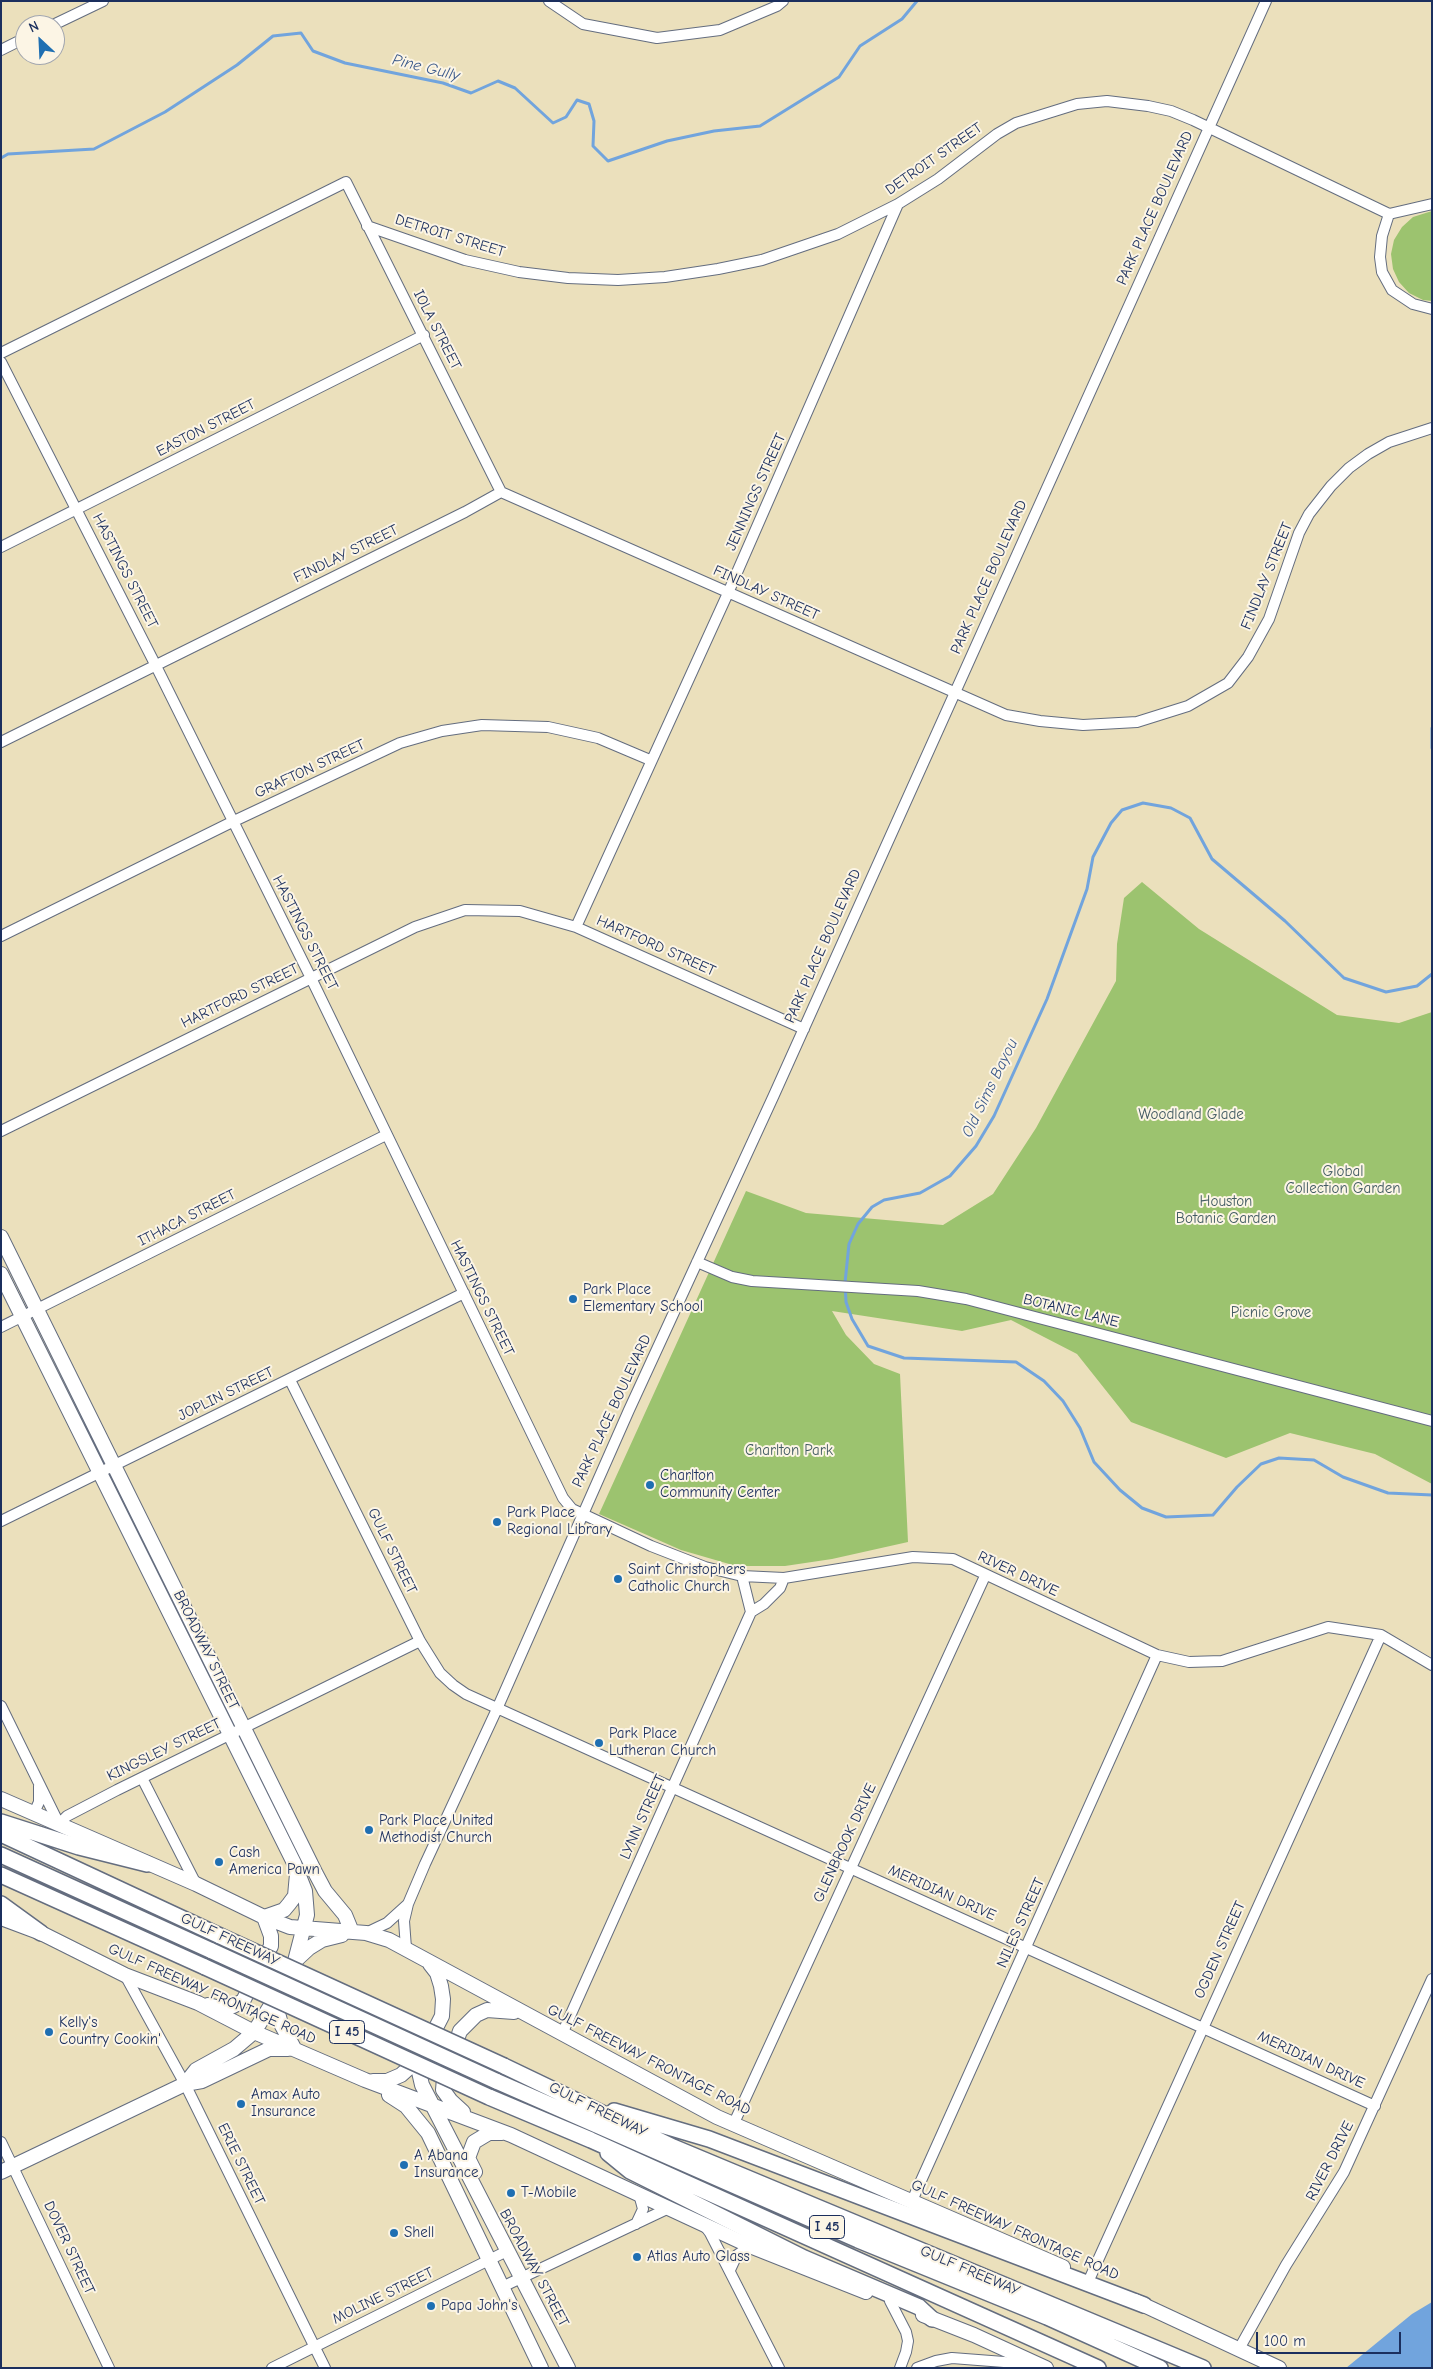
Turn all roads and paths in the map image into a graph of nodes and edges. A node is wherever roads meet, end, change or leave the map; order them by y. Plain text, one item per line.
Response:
1 (103, 1) edge
2 (549, 1) edge
3 (783, 1) edge
4 (1266, 1) edge
5 (65, 19) edge
6 (15, 43) edge
7 (1, 50) edge
8 (1209, 126) junction
9 (898, 204) junction
10 (1432, 204) edge
11 (1389, 214) junction
12 (367, 226) junction
13 (1432, 309) edge
14 (424, 335) junction
15 (1, 353) edge
16 (1, 362) edge
17 (1432, 428) edge
18 (501, 492) junction
19 (76, 509) junction
20 (1, 547) edge
21 (728, 593) junction
22 (155, 664) junction
23 (954, 693) junction
24 (1, 742) edge
25 (650, 760) junction
26 (232, 822) junction
27 (576, 927) junction
28 (1, 936) edge
29 (310, 978) junction
30 (804, 1029) junction
31 (1, 1132) edge
32 (386, 1135) junction
33 (1, 1237) edge
34 (698, 1262) junction
35 (1, 1274) edge
36 (464, 1293) junction
37 (38, 1309) junction
38 (23, 1317) junction
39 (1, 1327) edge
40 (290, 1380) junction
41 (1432, 1420) edge
42 (115, 1464) junction
43 (100, 1472) junction
44 (583, 1514) junction
45 (1, 1521) edge
46 (742, 1576) junction
47 (984, 1576) junction
48 (784, 1578) junction
49 (751, 1612) junction
50 (196, 1631) junction
51 (1380, 1634) junction
52 (182, 1638) junction
53 (420, 1641) junction
54 (1157, 1655) junction
55 (1432, 1664) edge
56 (1, 1706) edge
57 (497, 1709) junction
58 (244, 1727) junction
59 (229, 1734) junction
60 (142, 1778) junction
61 (39, 1786) junction
62 (673, 1787) junction
63 (1, 1799) edge
64 (34, 1813) junction
65 (1, 1822) edge
66 (59, 1824) junction
67 (1, 1834) edge
68 (1, 1855) edge
69 (294, 1863) junction
70 (147, 1864) junction
71 (850, 1868) junction
72 (1, 1875) edge
73 (196, 1884) junction
74 (1, 1904) edge
75 (408, 1904) junction
76 (264, 1917) junction
77 (1, 1918) edge
78 (303, 1928) junction
79 (359, 1932) junction
80 (41, 1933) junction
81 (406, 1948) junction
82 (1027, 1948) junction
83 (295, 1961) junction
84 (430, 1964) junction
85 (125, 1975) junction
86 (1432, 1979) edge
87 (278, 1994) junction
88 (198, 2003) junction
89 (524, 2014) junction
90 (1202, 2026) junction
91 (254, 2032) junction
92 (562, 2034) junction
93 (294, 2048) junction
94 (421, 2057) junction
95 (365, 2080) junction
96 (185, 2084) junction
97 (582, 2102) junction
98 (431, 2104) junction
99 (1375, 2106) junction
100 (470, 2118) junction
101 (734, 2123) junction
102 (505, 2133) junction
103 (591, 2140) junction
104 (1, 2142) edge
105 (7, 2169) edge
106 (473, 2186) junction
107 (639, 2194) junction
108 (911, 2203) junction
109 (669, 2208) junction
110 (636, 2224) junction
111 (703, 2225) junction
112 (750, 2246) junction
113 (507, 2251) junction
114 (488, 2260) junction
115 (730, 2270) junction
116 (523, 2278) junction
117 (1089, 2280) junction
118 (502, 2287) junction
119 (890, 2301) junction
120 (1144, 2305) junction
121 (932, 2319) junction
122 (315, 2347) junction
123 (1239, 2349) junction
124 (996, 2364) edge
125 (1037, 2367) edge
126 (1277, 2367) edge
127 (109, 2368) edge
128 (272, 2368) edge
129 (325, 2368) edge
130 (541, 2368) edge
131 (568, 2368) edge
132 (779, 2368) edge
133 (900, 2368) edge
134 (917, 2368) edge
135 (1098, 2368) edge
136 (1160, 2368) edge
137 (1202, 2368) edge

1 - 5 street
2 - 3 street
4 - 8 street, PARK PLACE BOULEVARD
6 - 7 street
8 - 9 street, DETROIT STREET
8 - 11 street, DETROIT STREET
8 - 23 street, PARK PLACE BOULEVARD
9 - 12 street, DETROIT STREET
9 - 21 street, JENNINGS STREET
10 - 11 street
11 - 13 street
12 - 14 street, IOLA STREET
12 - 15 street, IOLA STREET
14 - 18 street, IOLA STREET
14 - 19 street, EASTON STREET
16 - 19 street, HASTINGS STREET
17 - 23 street, FINDLAY STREET
18 - 21 street, FINDLAY STREET
18 - 22 street, FINDLAY STREET
19 - 20 street, EASTON STREET
19 - 22 street, HASTINGS STREET
21 - 23 street, FINDLAY STREET
21 - 25 street, JENNINGS STREET
22 - 24 street, FINDLAY STREET
22 - 26 street, HASTINGS STREET
23 - 30 street, PARK PLACE BOULEVARD
25 - 26 street, GRAFTON STREET
25 - 27 street, JENNINGS STREET
26 - 28 street, GRAFTON STREET
26 - 29 street, HASTINGS STREET
27 - 29 street, HARTFORD STREET
27 - 30 street, HARTFORD STREET
29 - 31 street, HARTFORD STREET
29 - 32 street, HASTINGS STREET
30 - 34 street, PARK PLACE BOULEVARD
32 - 36 street, HASTINGS STREET
32 - 37 street, ITHACA STREET
33 - 37 main road, BROADWAY STREET
34 - 41 street, BOTANIC LANE
34 - 44 street, PARK PLACE BOULEVARD
35 - 38 main road, BROADWAY STREET
36 - 40 street, JOPLIN STREET
36 - 44 street, HASTINGS STREET
37 - 38 street, ITHACA STREET
37 - 42 main road, BROADWAY STREET
38 - 39 street, ITHACA STREET
38 - 43 main road, BROADWAY STREET
40 - 42 street, JOPLIN STREET
40 - 53 street, GULF STREET
42 - 43 street, JOPLIN STREET
42 - 50 main road, BROADWAY STREET
43 - 45 street, JOPLIN STREET
43 - 52 main road, BROADWAY STREET
44 - 46 street, RIVER DRIVE
44 - 57 street, PARK PLACE BOULEVARD
46 - 48 street, RIVER DRIVE
46 - 49 street
47 - 48 street, RIVER DRIVE
47 - 54 street, RIVER DRIVE
47 - 71 street, GLENBROOK DRIVE
48 - 49 street, LYNN STREET
49 - 62 street, LYNN STREET
50 - 52 main road
50 - 58 main road, BROADWAY STREET
51 - 54 street, RIVER DRIVE
51 - 55 street, RIVER DRIVE
51 - 90 street, OGDEN STREET
52 - 59 main road, BROADWAY STREET
53 - 57 street, GULF STREET
53 - 58 street, KINGSLEY STREET
54 - 82 street, NILES STREET
56 - 61 street
57 - 62 street, MERIDIAN DRIVE
57 - 75 street, PARK PLACE BOULEVARD
58 - 59 street, KINGSLEY STREET
58 - 79 main road, BROADWAY STREET
59 - 60 street, KINGSLEY STREET
59 - 69 main road, BROADWAY STREET
60 - 66 street, KINGSLEY STREET
60 - 73 street
61 - 64 street
61 - 66 street
62 - 71 street, MERIDIAN DRIVE
62 - 92 street, LYNN STREET
63 - 64 main road, GULF FREEWAY FRONTAGE ROAD
64 - 66 main road, GULF FREEWAY FRONTAGE ROAD
65 - 70 highway
66 - 70 main road, GULF FREEWAY FRONTAGE ROAD
67 - 97 highway, GULF FREEWAY / I 45, bridge
68 - 136 highway, GULF FREEWAY / I 45, bridge
69 - 76 main road
69 - 78 main road, BROADWAY STREET
70 - 73 main road, GULF FREEWAY FRONTAGE ROAD
71 - 82 street, MERIDIAN DRIVE
71 - 101 street, GLENBROOK DRIVE
72 - 103 highway, GULF FREEWAY / I 45, bridge
73 - 76 main road, GULF FREEWAY FRONTAGE ROAD
74 - 80 highway
75 - 79 street, PARK PLACE BOULEVARD
75 - 81 street, PARK PLACE BOULEVARD
76 - 78 main road, GULF FREEWAY FRONTAGE ROAD
76 - 88 main road
77 - 80 main road, GULF FREEWAY FRONTAGE ROAD
78 - 79 main road, GULF FREEWAY FRONTAGE ROAD
78 - 83 main road, BROADWAY STREET
79 - 81 main road, GULF FREEWAY FRONTAGE ROAD
79 - 83 main road
80 - 85 main road, GULF FREEWAY FRONTAGE ROAD
81 - 84 main road, GULF FREEWAY FRONTAGE ROAD
82 - 90 street, MERIDIAN DRIVE
82 - 108 street, NILES STREET
83 - 87 main road, BROADWAY STREET
84 - 89 main road, GULF FREEWAY FRONTAGE ROAD
84 - 94 main road, BROADWAY STREET
85 - 88 main road, GULF FREEWAY FRONTAGE ROAD
85 - 96 street, ERIE STREET
86 - 99 street, RIVER DRIVE
87 - 91 main road
87 - 93 main road, BROADWAY STREET
88 - 91 main road, GULF FREEWAY FRONTAGE ROAD
89 - 92 main road, GULF FREEWAY FRONTAGE ROAD
89 - 100 main road
90 - 99 street, MERIDIAN DRIVE
90 - 117 street, OGDEN STREET
91 - 93 main road, GULF FREEWAY FRONTAGE ROAD
91 - 96 main road
92 - 101 main road, GULF FREEWAY FRONTAGE ROAD
93 - 95 main road, GULF FREEWAY FRONTAGE ROAD
93 - 96 main road
94 - 95 main road
94 - 98 main road, BROADWAY STREET
95 - 98 main road, GULF FREEWAY FRONTAGE ROAD
95 - 114 main road
96 - 105 main road
96 - 122 street, ERIE STREET
97 - 120 highway
97 - 137 highway, GULF FREEWAY / I 45
98 - 100 main road, GULF FREEWAY FRONTAGE ROAD
98 - 106 main road, BROADWAY STREET
99 - 123 street, RIVER DRIVE
100 - 102 main road, GULF FREEWAY FRONTAGE ROAD
101 - 108 main road, GULF FREEWAY FRONTAGE ROAD
102 - 106 main road
102 - 107 main road, GULF FREEWAY FRONTAGE ROAD
103 - 121 highway
103 - 135 highway, GULF FREEWAY / I 45
104 - 105 street, DOVER STREET
105 - 127 street, DOVER STREET
106 - 113 main road, BROADWAY STREET
107 - 109 main road, GULF FREEWAY FRONTAGE ROAD
107 - 110 street
108 - 117 main road, GULF FREEWAY FRONTAGE ROAD
109 - 110 street
109 - 111 main road, GULF FREEWAY FRONTAGE ROAD
110 - 116 street
111 - 112 main road, GULF FREEWAY FRONTAGE ROAD
111 - 115 street
112 - 115 street
112 - 119 main road, GULF FREEWAY FRONTAGE ROAD
113 - 114 street, MOLINE STREET
113 - 116 main road, BROADWAY STREET
114 - 118 main road
114 - 122 street, MOLINE STREET
115 - 132 street
116 - 118 street
116 - 131 main road, BROADWAY STREET
117 - 120 main road, GULF FREEWAY FRONTAGE ROAD
118 - 130 main road
119 - 121 main road, GULF FREEWAY FRONTAGE ROAD
119 - 133 street
120 - 123 main road, GULF FREEWAY FRONTAGE ROAD
121 - 125 main road, GULF FREEWAY FRONTAGE ROAD
122 - 128 street, MOLINE STREET
122 - 129 street, ERIE STREET
123 - 126 main road, GULF FREEWAY FRONTAGE ROAD
124 - 125 street
124 - 134 street

